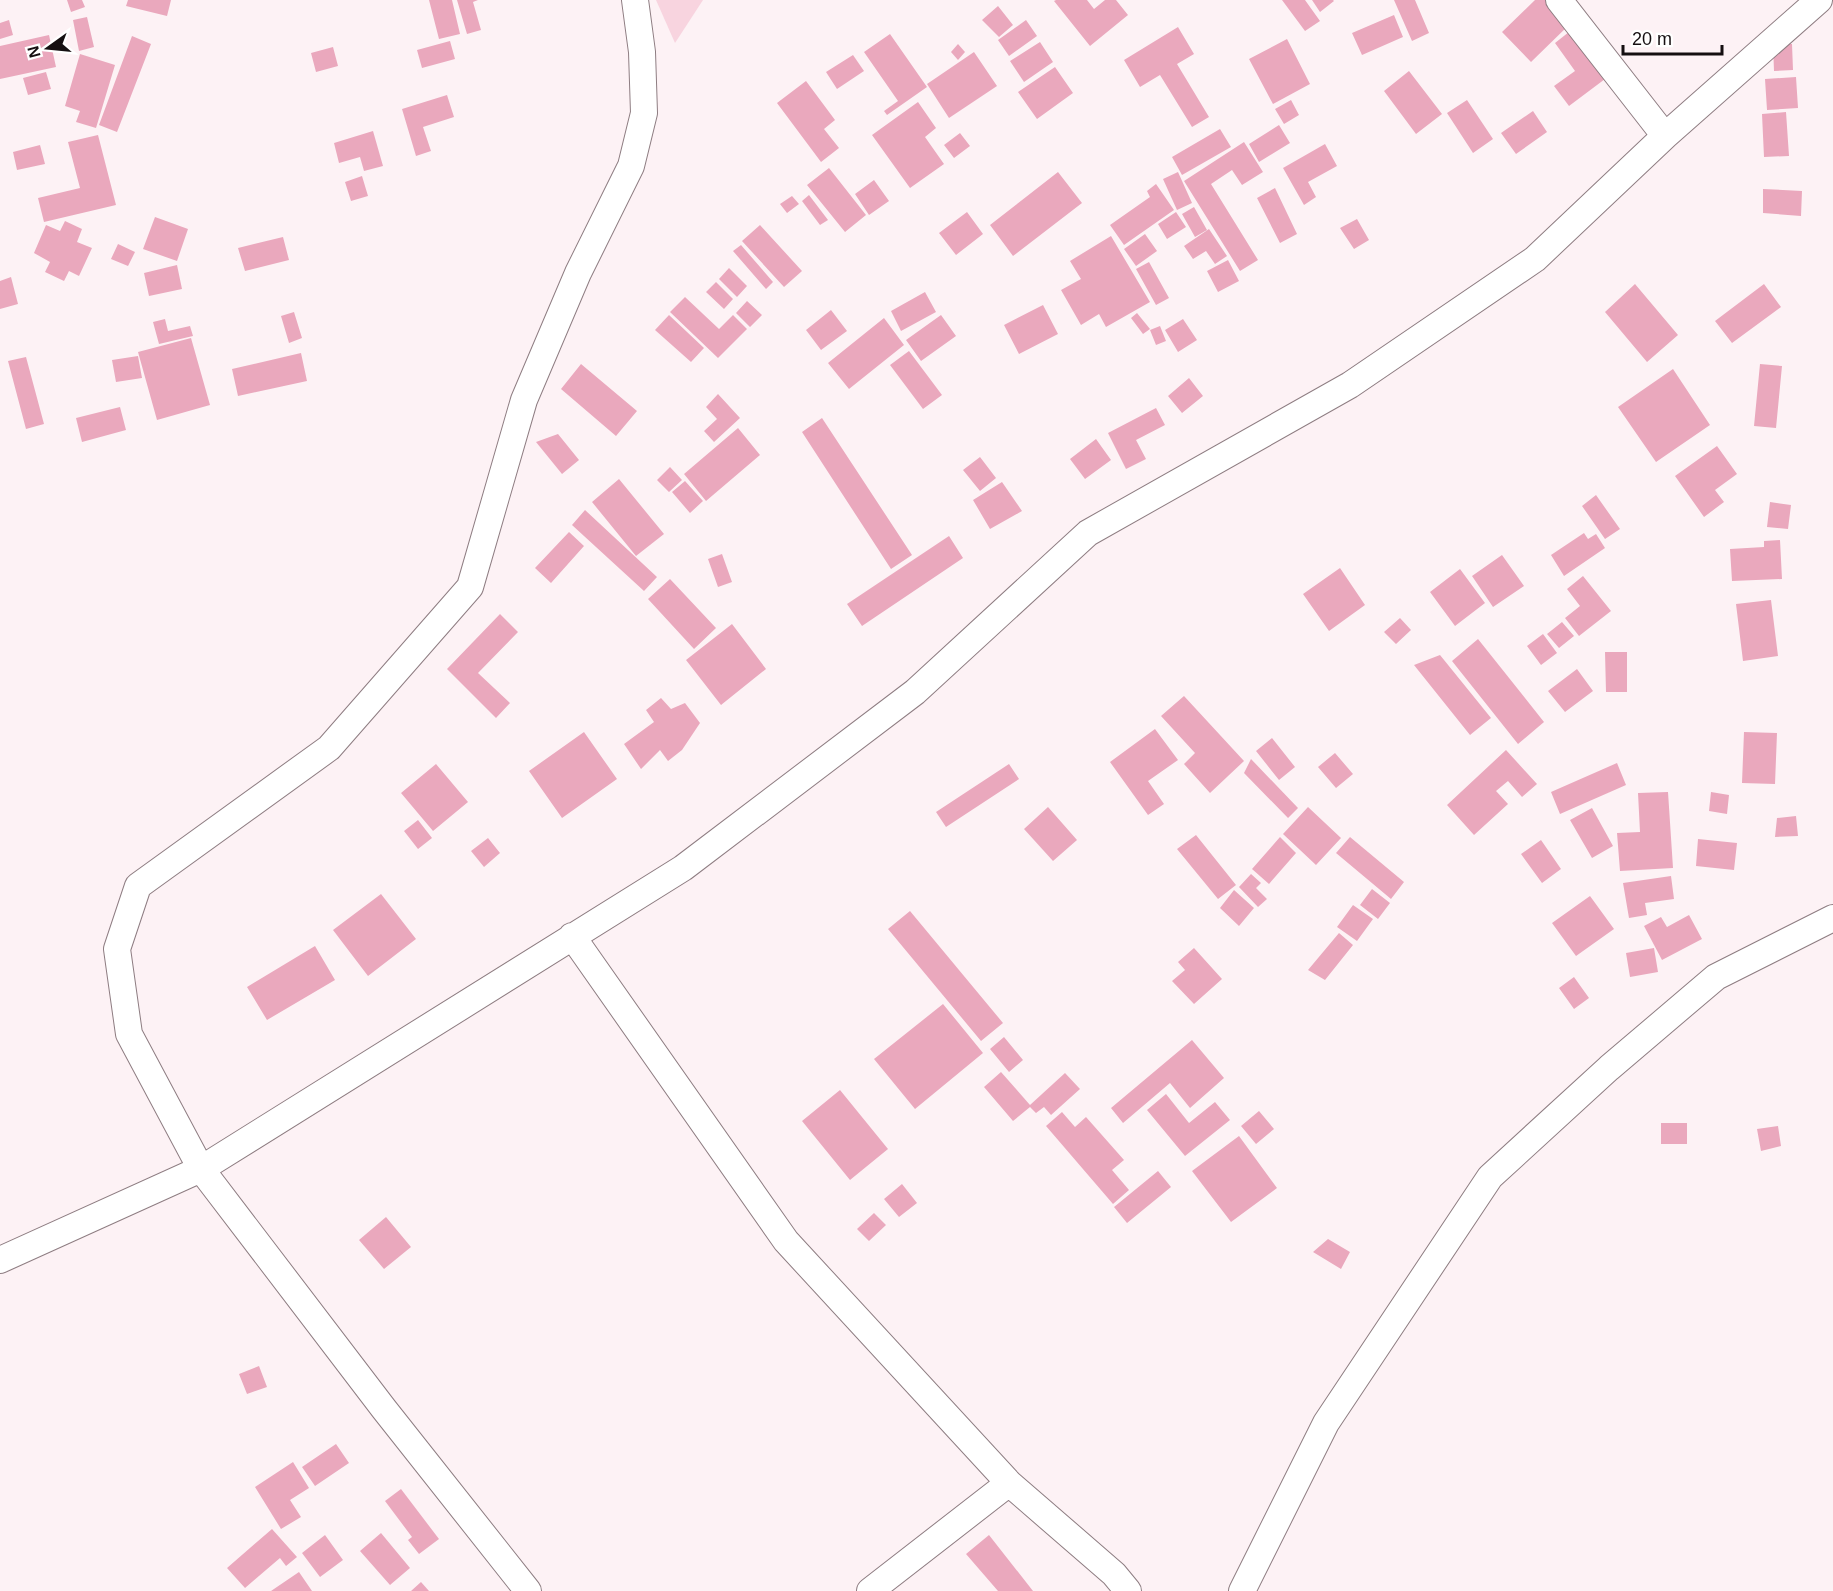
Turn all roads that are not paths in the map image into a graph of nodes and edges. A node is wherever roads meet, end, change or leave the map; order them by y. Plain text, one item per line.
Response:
1 (635, 0) edge
2 (1559, 0) edge
3 (1819, 0) edge
4 (1665, 136) junction
5 (1833, 918) edge
6 (572, 936) junction
7 (201, 1169) junction
8 (0, 1260) edge
9 (1009, 1483) junction
10 (528, 1591) edge
11 (870, 1591) edge
12 (1128, 1591) edge
13 (1242, 1591) edge

1 - 7 street
2 - 4 street
3 - 4 street
4 - 6 street
5 - 13 street
6 - 7 street
6 - 9 street
7 - 8 street
7 - 10 street
9 - 11 street
9 - 12 street

